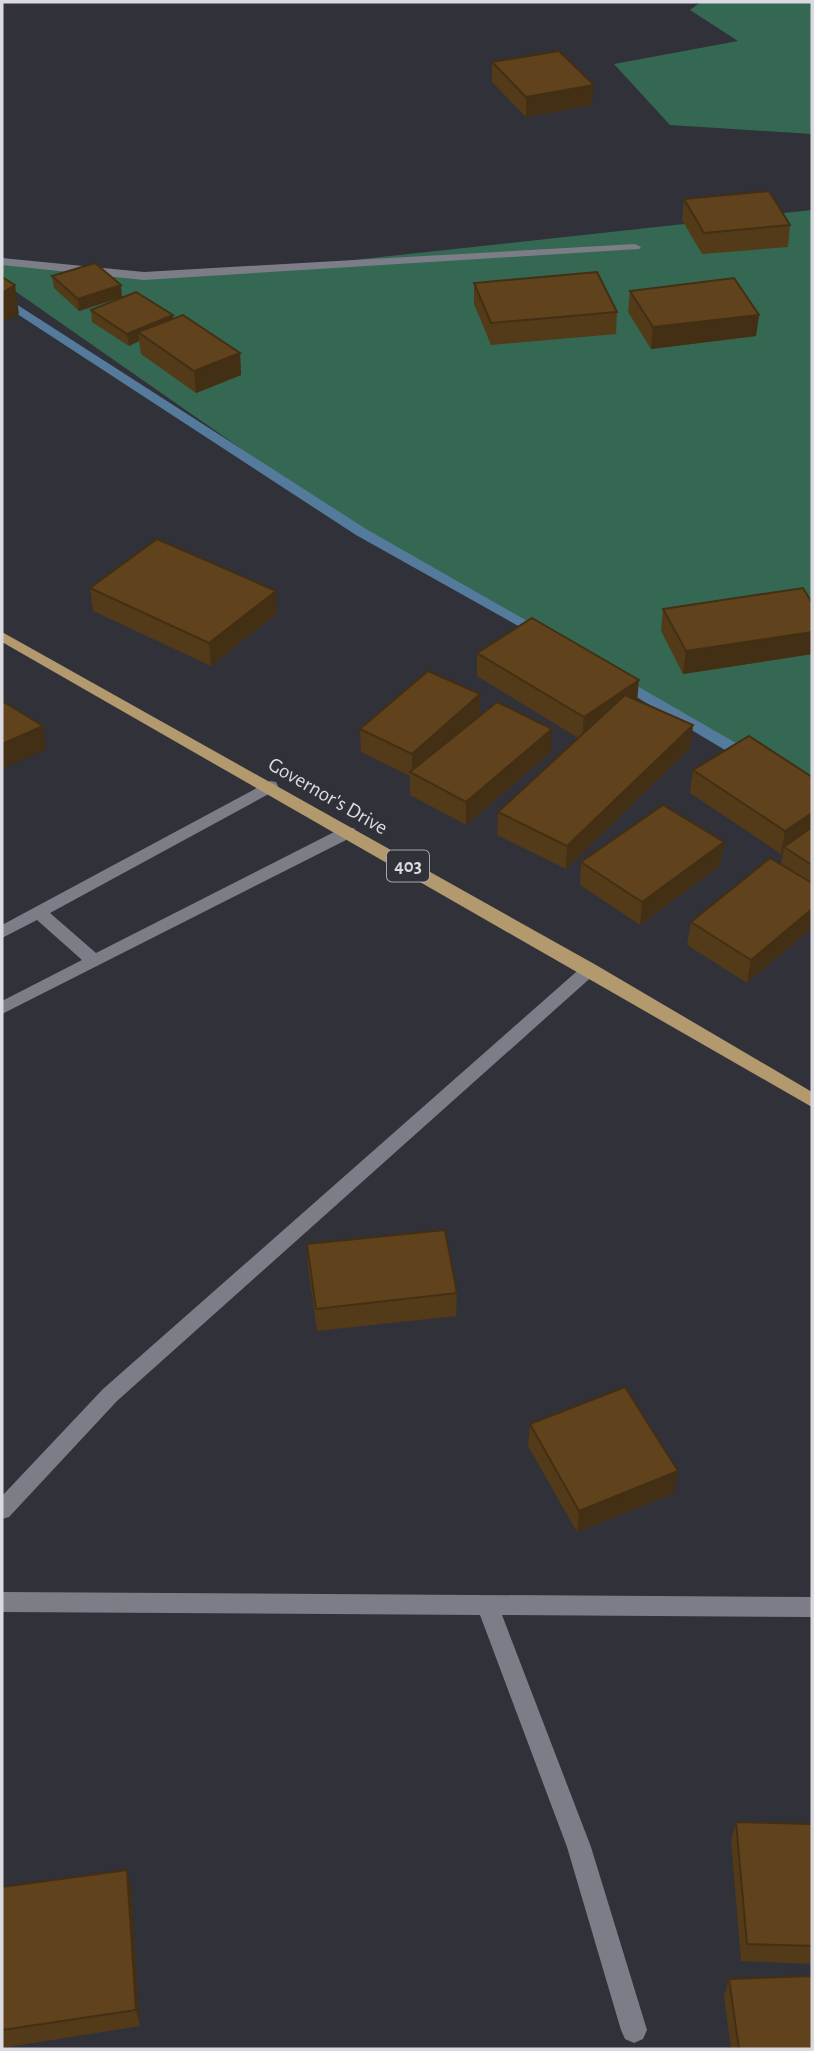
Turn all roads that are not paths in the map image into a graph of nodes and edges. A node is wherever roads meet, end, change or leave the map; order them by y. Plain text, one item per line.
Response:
1 (635, 247) dead end
2 (2, 262) edge
3 (2, 636) edge
4 (270, 786) junction
5 (348, 832) junction
6 (39, 912) junction
7 (2, 932) edge
8 (94, 961) junction
9 (590, 969) junction
10 (2, 1008) edge
11 (812, 1100) edge
12 (2, 1510) edge
13 (2, 1602) edge
14 (487, 1605) junction
15 (812, 1608) edge
16 (634, 2030) dead end

1 - 2 street
3 - 4 main road, Governor's Drive / 403
4 - 5 main road, Governor's Drive / 403
4 - 6 street
5 - 8 street
5 - 9 main road, Governor's Drive / 403
6 - 7 street
6 - 8 street
8 - 10 street
9 - 11 main road, Governor's Drive / 403
9 - 12 street
13 - 14 street
14 - 15 street
14 - 16 street

